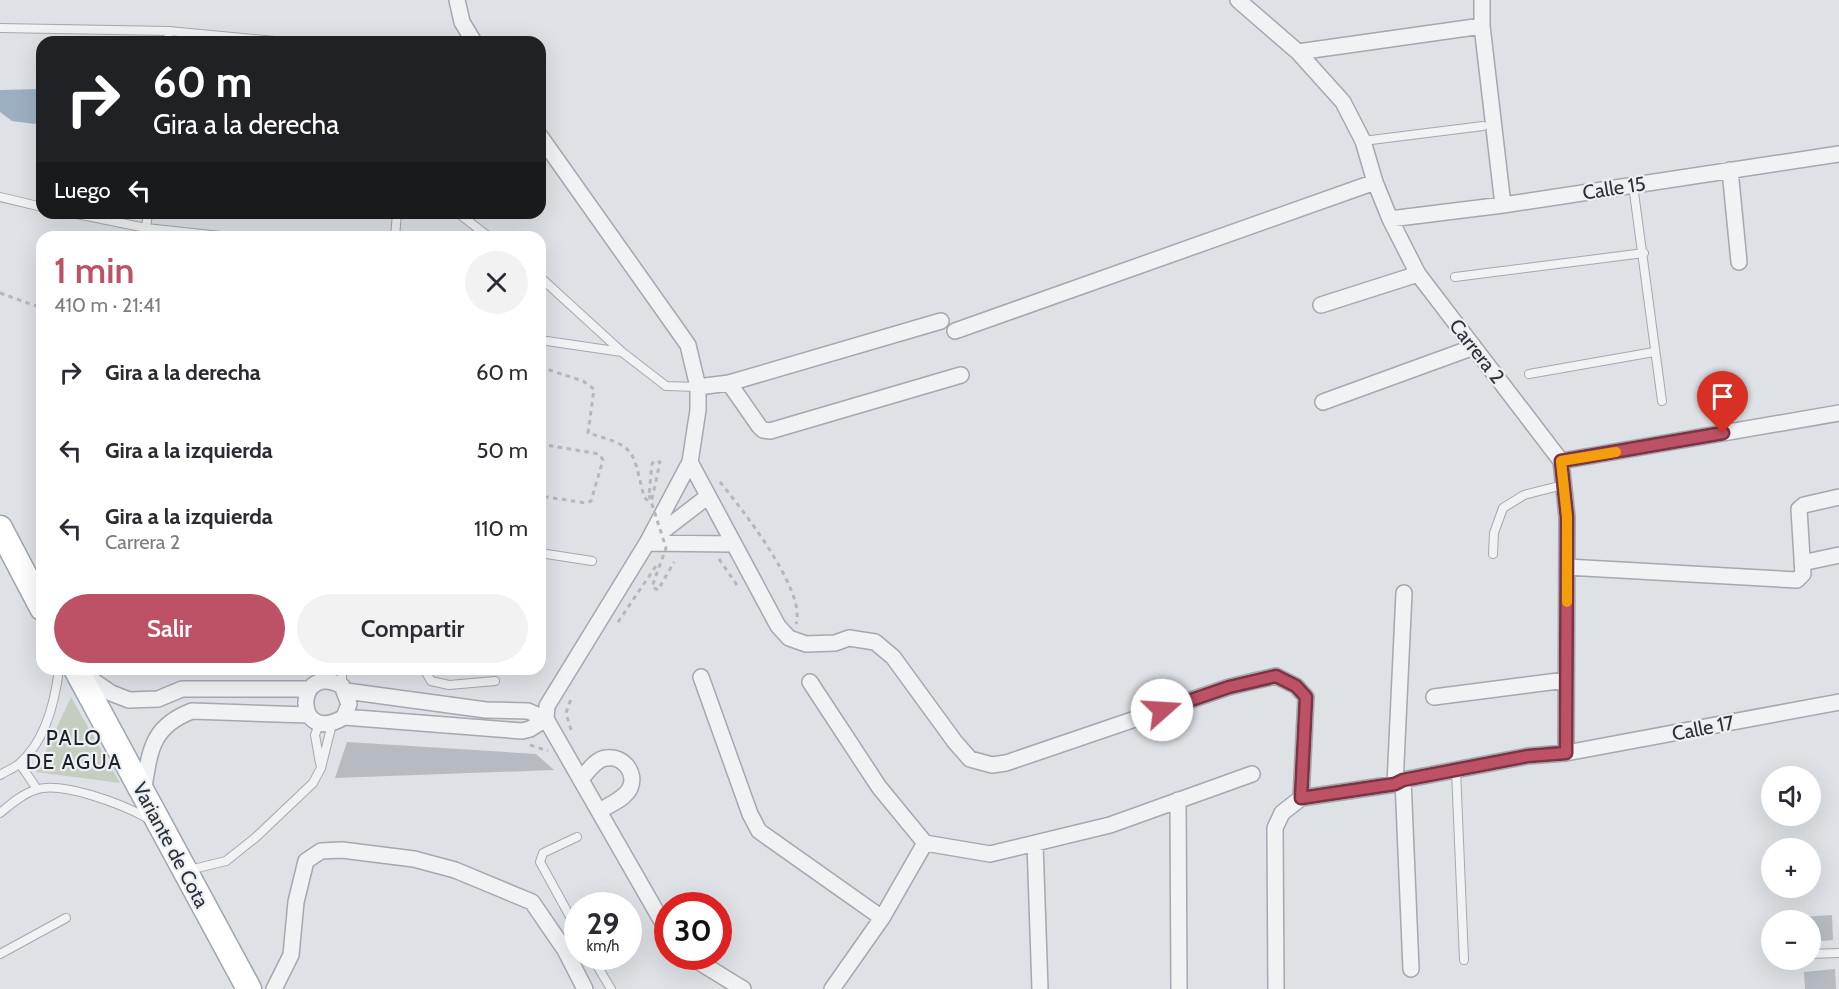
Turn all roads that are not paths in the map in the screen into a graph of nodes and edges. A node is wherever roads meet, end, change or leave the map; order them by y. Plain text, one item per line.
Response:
1 (457, 0) edge
2 (1238, 0) edge
3 (1482, 0) edge
4 (1482, 26) junction
5 (0, 28) edge
6 (169, 31) junction
7 (169, 36) edge
8 (222, 36) edge
9 (470, 36) edge
10 (1298, 52) junction
11 (1483, 126) dead end
12 (1363, 141) junction
13 (546, 144) edge
14 (1839, 154) edge
15 (1730, 170) junction
16 (1374, 182) junction
17 (1633, 185) junction
18 (0, 197) edge
19 (1503, 205) junction
20 (36, 206) edge
21 (102, 219) edge
22 (147, 219) edge
23 (466, 219) edge
24 (1390, 219) junction
25 (146, 228) junction
26 (174, 231) edge
27 (481, 231) edge
28 (1644, 253) junction
29 (1739, 262) dead end
30 (1418, 274) junction
31 (1455, 277) dead end
32 (546, 282) edge
33 (1321, 305) dead end
34 (941, 321) dead end
35 (956, 331) dead end
36 (546, 341) edge
37 (1474, 347) junction
38 (622, 352) junction
39 (1654, 352) junction
40 (1529, 374) dead end
41 (961, 375) dead end
42 (729, 383) junction
43 (698, 387) junction
44 (1662, 401) dead end
45 (1323, 402) dead end
46 (1839, 413) edge
47 (1561, 461) junction
48 (690, 462) junction
49 (1563, 485) junction
50 (707, 497) junction
51 (1839, 497) edge
52 (0, 528) edge
53 (647, 543) junction
54 (733, 544) junction
55 (1493, 554) dead end
56 (546, 555) edge
57 (1839, 555) edge
58 (592, 561) dead end
59 (1802, 563) junction
60 (1567, 567) junction
61 (1404, 593) dead end
62 (36, 597) edge
63 (58, 675) edge
64 (79, 675) edge
65 (85, 675) edge
66 (343, 675) edge
67 (428, 675) edge
68 (701, 677) dead end
69 (1566, 680) junction
70 (495, 681) dead end
71 (317, 682) junction
72 (810, 682) dead end
73 (344, 688) junction
74 (1434, 697) dead end
75 (1839, 702) edge
76 (554, 718) junction
77 (326, 720) junction
78 (1566, 753) junction
79 (20, 764) junction
80 (321, 768) junction
81 (1456, 770) junction
82 (1252, 774) dead end
83 (0, 775) edge
84 (582, 778) junction
85 (1399, 782) junction
86 (37, 789) junction
87 (143, 793) junction
88 (1301, 798) junction
89 (1178, 800) junction
90 (599, 810) junction
91 (0, 813) edge
92 (159, 825) junction
93 (577, 837) dead end
94 (925, 843) junction
95 (1035, 843) junction
96 (185, 871) junction
97 (564, 906) edge
98 (654, 907) edge
99 (66, 918) dead end
100 (882, 918) junction
101 (1839, 953) edge
102 (0, 954) edge
103 (1821, 954) edge
104 (1464, 960) dead end
105 (1411, 969) dead end
106 (600, 970) edge
107 (712, 970) edge
108 (249, 989) edge
109 (274, 989) edge
110 (585, 989) edge
111 (611, 989) edge
112 (743, 989) edge
113 (832, 989) edge
114 (1040, 989) edge
115 (1179, 989) edge
116 (1276, 989) edge

1 - 9 street
2 - 10 street, Carrera 2
3 - 4 street
4 - 10 street
4 - 19 street
5 - 6 lane
6 - 7 lane
6 - 8 lane
10 - 12 street, Carrera 2
11 - 12 lane
12 - 16 street, Carrera 2
13 - 43 street
14 - 15 street, Calle 15
15 - 17 street, Calle 15
15 - 29 street
16 - 24 street, Carrera 2
16 - 35 street
17 - 19 street, Calle 15
17 - 28 lane
18 - 20 lane
19 - 24 street, Calle 15
21 - 25 lane
22 - 25 lane
23 - 27 lane
24 - 30 street, Carrera 2
25 - 26 lane
28 - 31 lane
28 - 39 lane
30 - 33 street
30 - 37 street, Carrera 2
32 - 38 lane
34 - 42 street
36 - 38 lane
37 - 45 street
37 - 47 street, Carrera 2
38 - 43 lane
39 - 40 lane
39 - 44 lane
41 - 42 street
42 - 43 street
43 - 48 street
46 - 47 street
47 - 49 street
48 - 50 street
48 - 53 street
49 - 55 lane
49 - 60 street
50 - 53 street
50 - 54 street
51 - 59 street
52 - 62 main road
53 - 54 street
53 - 76 street
54 - 88 street
56 - 58 lane
57 - 59 street
59 - 60 street
60 - 69 street
61 - 85 street
63 - 79 lane
64 - 87 main road, Variante de Cota
65 - 71 street
66 - 73 lane
67 - 70 lane
68 - 100 street
69 - 74 street
69 - 78 street
71 - 73 street
71 - 77 street
72 - 94 street
73 - 76 street
73 - 77 street
75 - 78 street, Calle 17
76 - 77 street
76 - 84 street
77 - 80 lane
77 - 80 lane
77 - 87 street
78 - 81 street, Calle 17
79 - 83 lane
79 - 86 lane
80 - 96 lane
81 - 85 street, Calle 17
81 - 104 lane
82 - 89 street
84 - 90 street
84 - 90 street
85 - 88 street, Calle 17
85 - 105 street
86 - 91 lane
86 - 92 lane
87 - 92 main road, Variante de Cota
88 - 116 street
89 - 95 street
89 - 115 street
90 - 98 street
92 - 96 main road, Variante de Cota
93 - 97 lane
94 - 95 street
94 - 100 street
95 - 114 street
96 - 108 main road, Variante de Cota
99 - 102 lane
100 - 113 street
101 - 103 lane
106 - 111 lane
107 - 112 street
109 - 110 street

